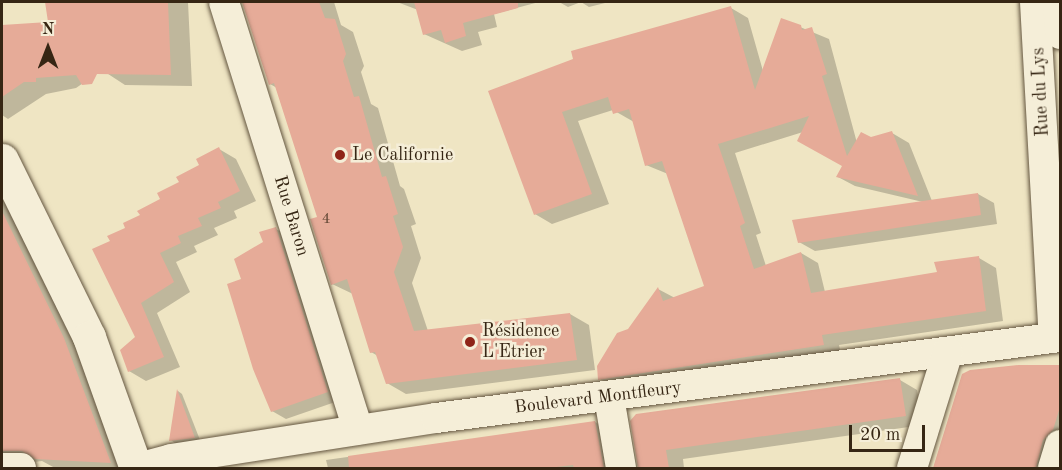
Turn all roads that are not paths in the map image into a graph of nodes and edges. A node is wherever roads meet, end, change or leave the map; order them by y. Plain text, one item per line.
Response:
1 (224, 2) edge
2 (1035, 2) edge
3 (1058, 2) edge
4 (1060, 34) edge
5 (2, 160) edge
6 (1054, 217) edge
7 (1057, 337) edge
8 (948, 352) junction
9 (609, 397) junction
10 (358, 430) junction
11 (1060, 446) edge
12 (2, 468) edge
13 (21, 468) edge
14 (137, 468) edge
15 (621, 468) edge
16 (912, 468) edge
17 (1053, 468) edge

1 - 10 street, Rue Baron
2 - 6 street, Rue du Lys
3 - 4 street, Rue du Lys
5 - 14 main road
6 - 7 street, Rue du Lys
7 - 8 street, Boulevard Montfleury
8 - 9 street, Boulevard Montfleury
8 - 16 street
9 - 10 street, Boulevard Montfleury
9 - 15 street
10 - 14 street, Boulevard Montfleury
11 - 17 street
12 - 13 street

